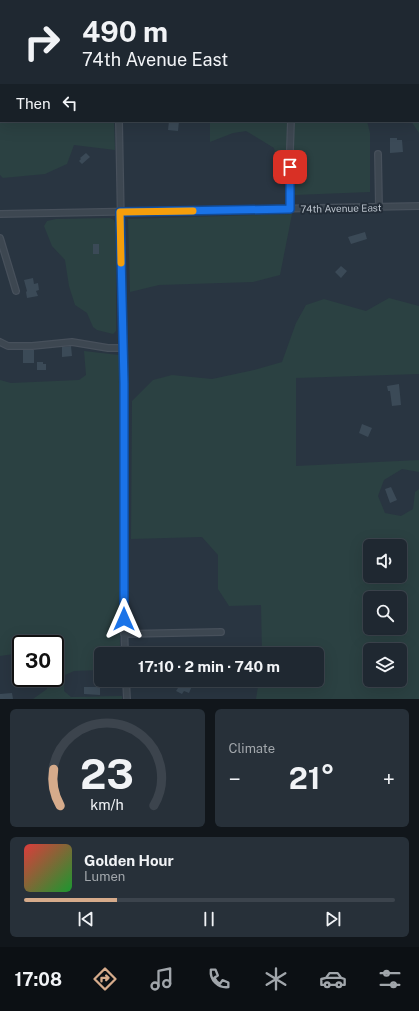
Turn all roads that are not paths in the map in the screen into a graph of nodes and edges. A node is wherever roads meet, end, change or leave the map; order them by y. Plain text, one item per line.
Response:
1 (119, 122) edge
2 (291, 122) edge
3 (378, 154) dead end
4 (419, 206) edge
5 (379, 207) junction
6 (290, 209) junction
7 (120, 212) junction
8 (0, 214) edge
9 (0, 238) edge
10 (1, 248) edge
11 (16, 291) dead end
12 (0, 342) edge
13 (123, 348) junction
14 (222, 632) dead end
15 (124, 634) junction
16 (125, 647) edge
17 (126, 687) edge
18 (127, 699) edge

1 - 7 street
2 - 6 street
3 - 5 street
4 - 5 street, 74th Avenue East
5 - 6 street, 74th Avenue East
6 - 7 street, 74th Avenue East
7 - 8 street, 74th Avenue East
7 - 13 street
9 - 10 street
10 - 11 street
12 - 13 street
13 - 15 street
14 - 15 street
15 - 16 street
17 - 18 street

